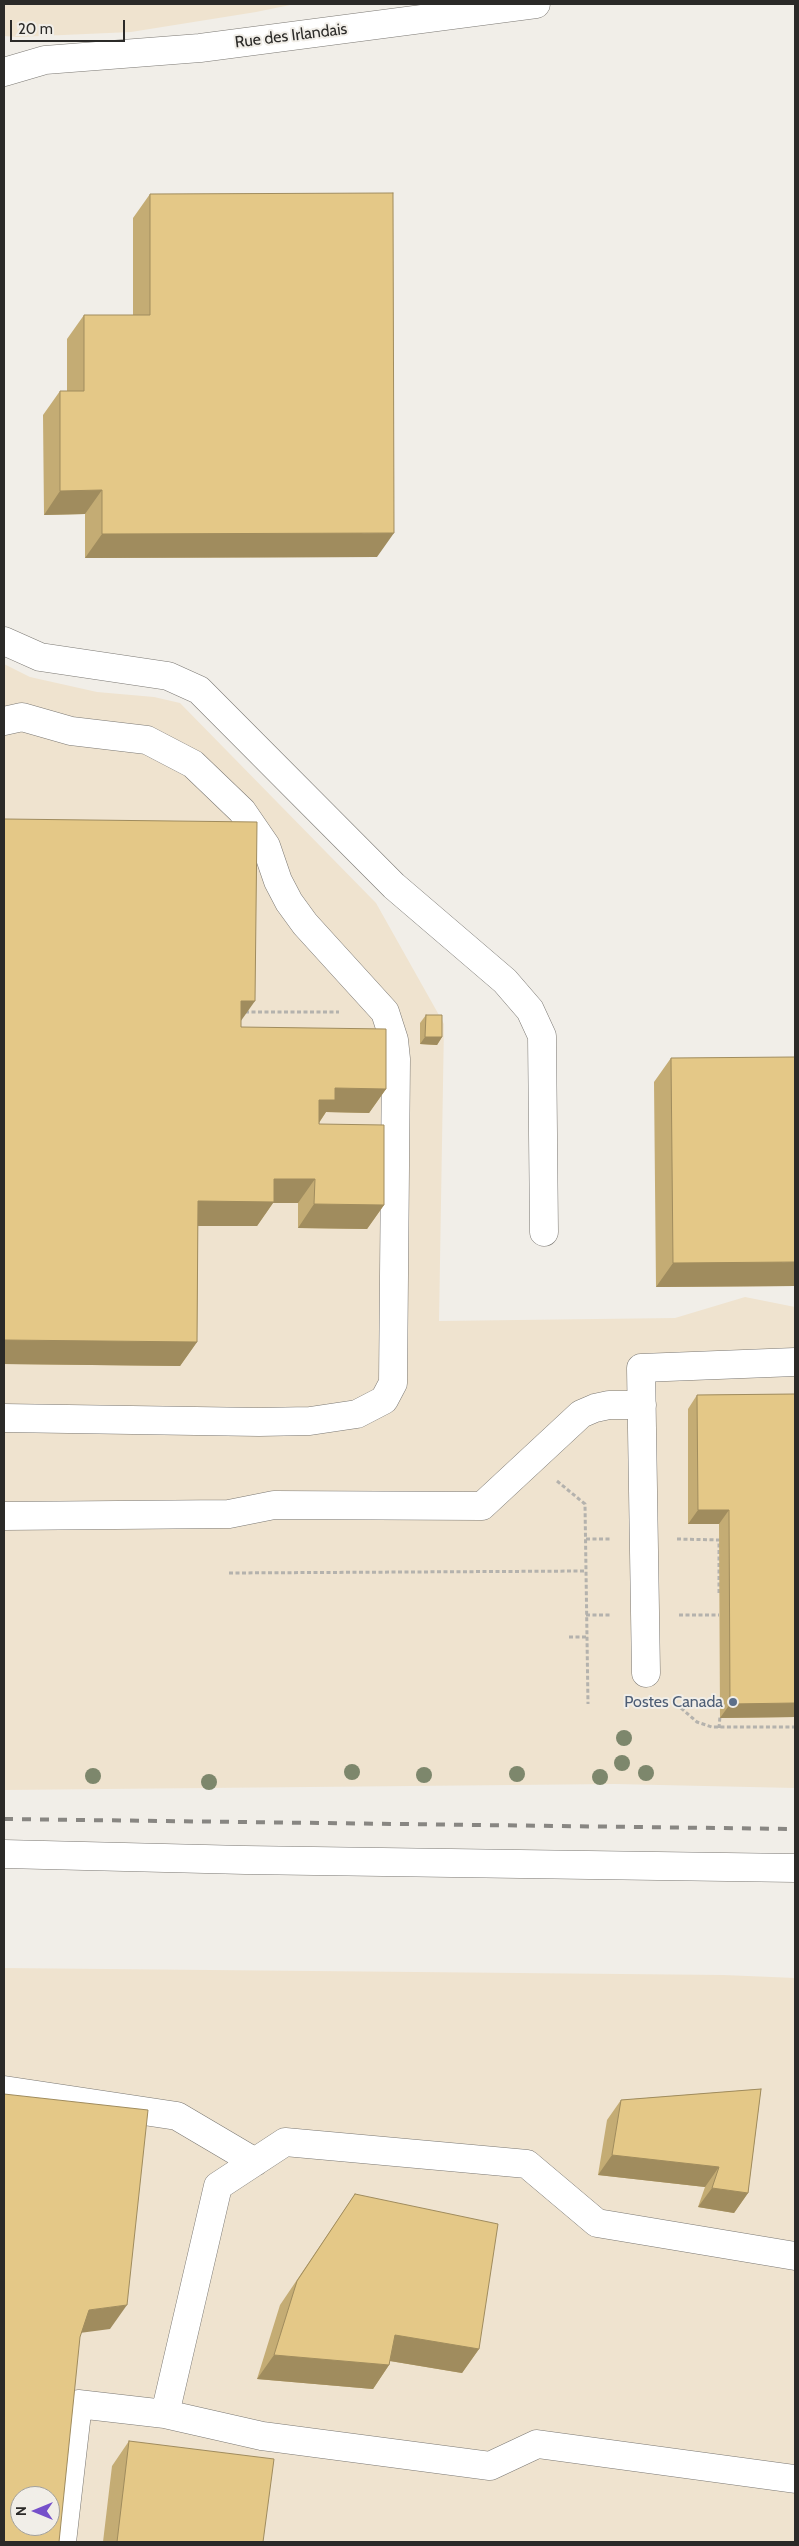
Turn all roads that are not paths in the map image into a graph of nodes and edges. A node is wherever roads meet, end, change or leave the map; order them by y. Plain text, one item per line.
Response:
1 (536, 4) edge
2 (4, 54) edge
3 (45, 60) junction
4 (4, 72) edge
5 (4, 641) edge
6 (4, 720) edge
7 (544, 1232) dead end
8 (795, 1362) edge
9 (642, 1404) junction
10 (4, 1418) edge
11 (4, 1516) edge
12 (646, 1673) dead end
13 (4, 1854) edge
14 (795, 1868) edge
15 (4, 2090) edge
16 (255, 2162) junction
17 (795, 2256) edge
18 (165, 2414) junction
19 (795, 2479) edge
20 (62, 2542) edge

1 - 3 street, Rue des Irlandais
2 - 3 street, Rue des Irlandais
3 - 4 street, Rue des Irlandais
5 - 7 street
6 - 10 street
8 - 9 street
9 - 11 street
9 - 12 street
13 - 14 street
15 - 16 street
16 - 17 street
16 - 18 street
18 - 19 street
18 - 20 street

